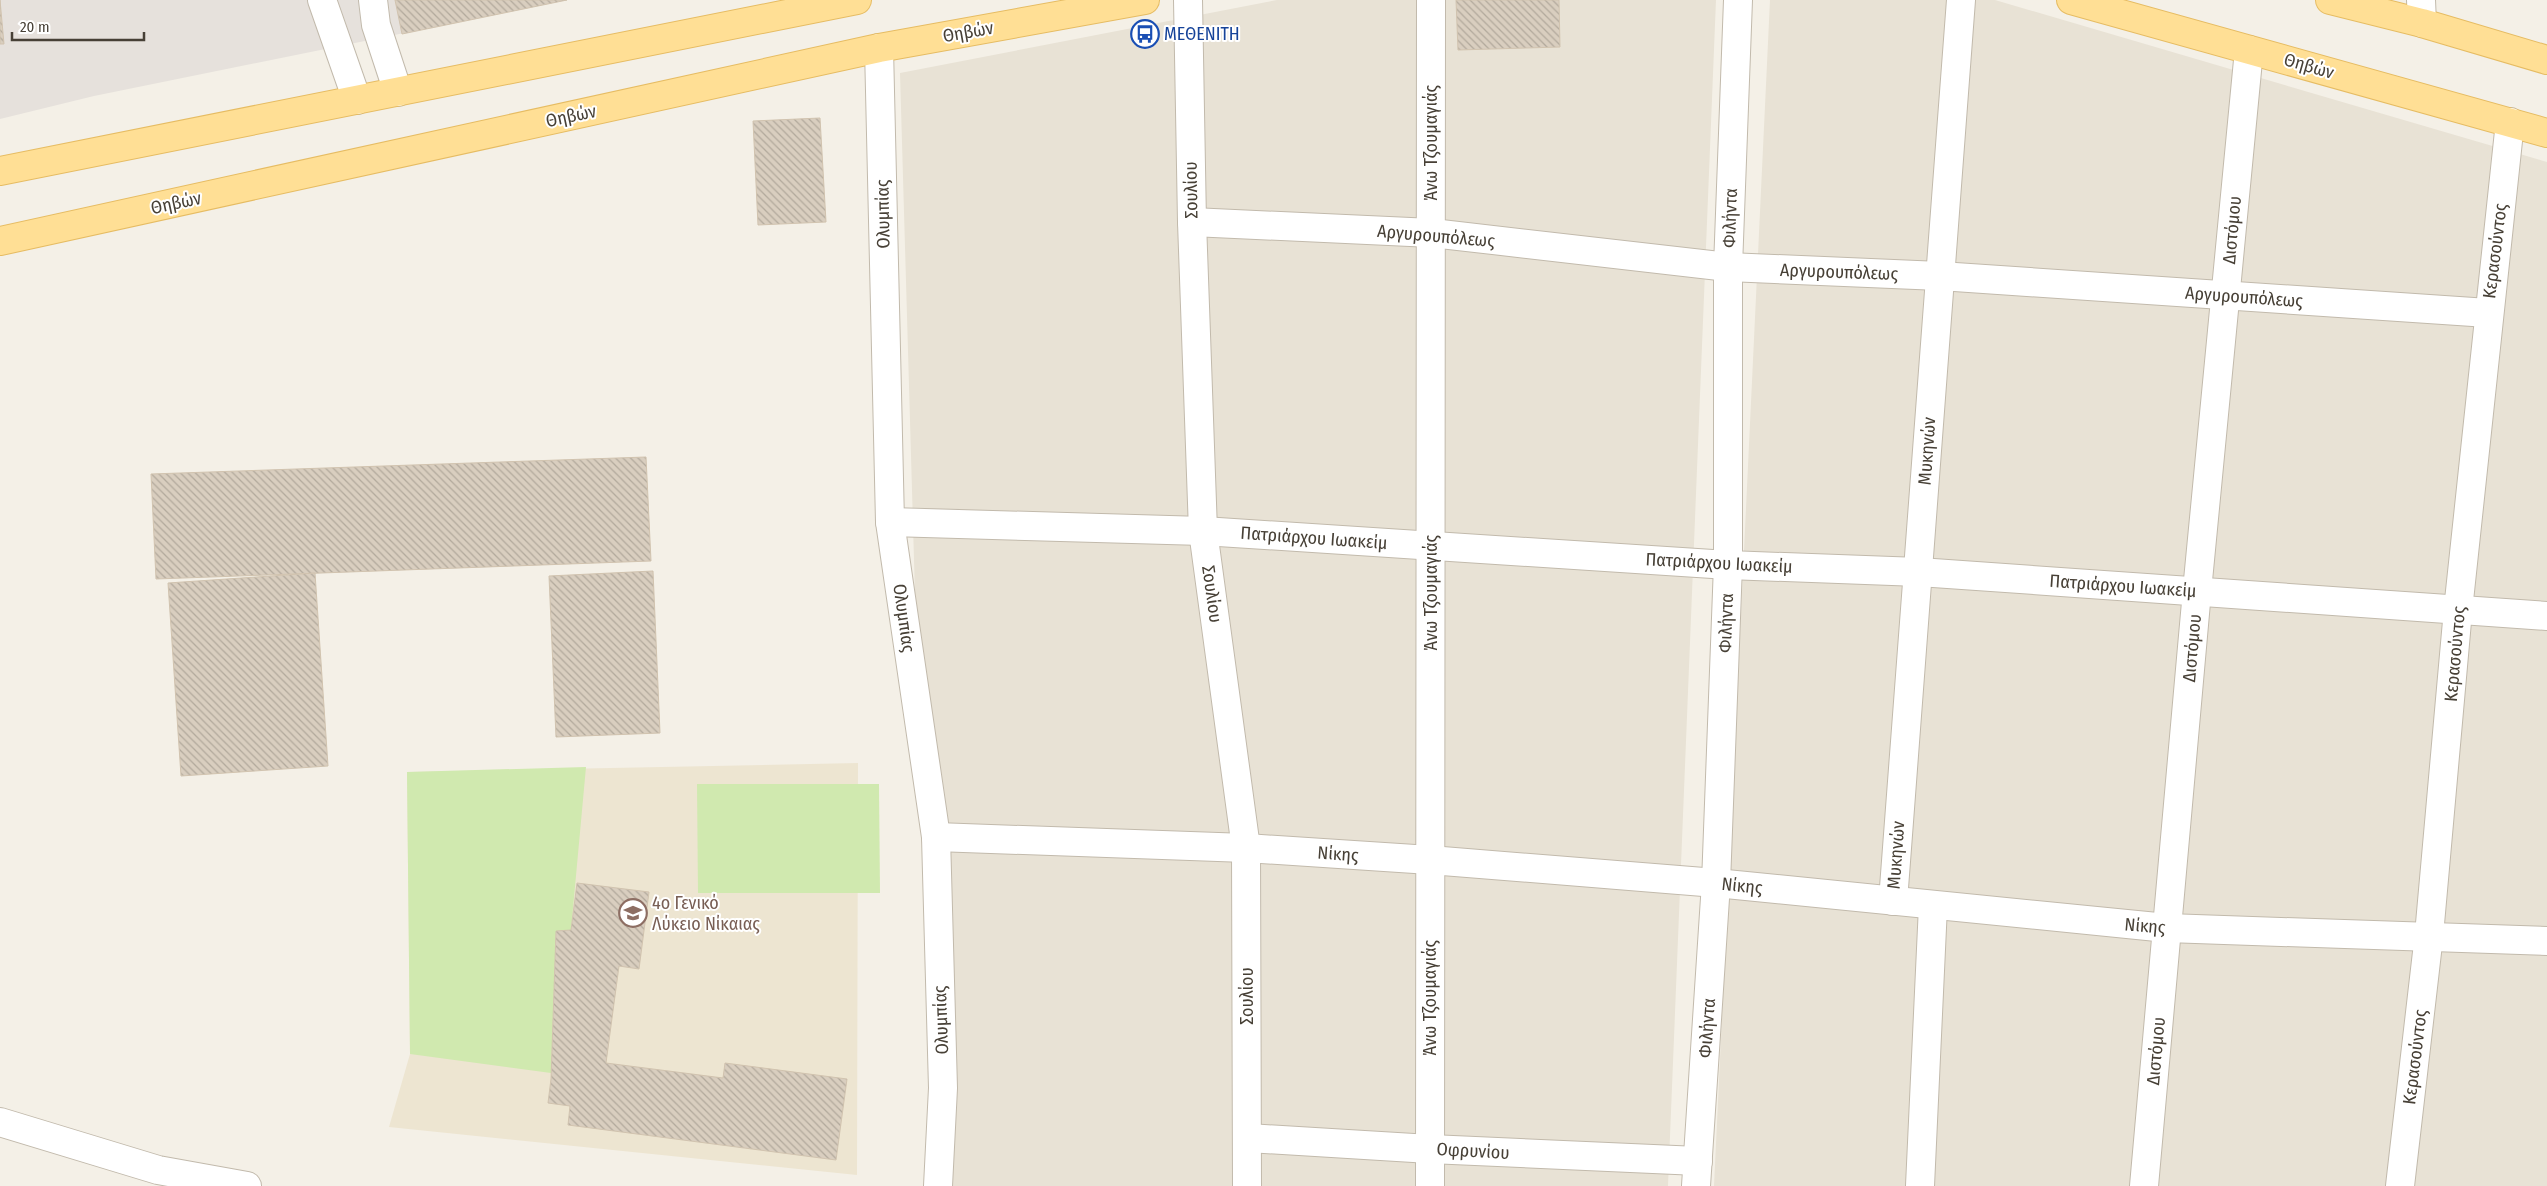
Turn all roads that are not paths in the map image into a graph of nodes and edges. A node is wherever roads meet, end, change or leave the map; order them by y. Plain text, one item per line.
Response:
1 (322, 0) edge
2 (374, 0) edge
3 (857, 0) edge
4 (1145, 0) edge
5 (1188, 0) edge
6 (1431, 0) edge
7 (1738, 0) edge
8 (1961, 0) edge
9 (2071, 0) edge
10 (2330, 0) edge
11 (2422, 12) edge
12 (880, 48) junction
13 (2249, 50) junction
14 (2547, 60) edge
15 (398, 92) junction
16 (357, 100) junction
17 (2510, 122) junction
18 (2547, 133) edge
19 (0, 171) edge
20 (1192, 222) junction
21 (1432, 233) junction
22 (0, 241) edge
23 (1728, 267) junction
24 (1940, 276) junction
25 (2226, 296) junction
26 (2488, 313) junction
27 (890, 522) junction
28 (1203, 531) junction
29 (1431, 546) junction
30 (1728, 564) junction
31 (1918, 572) junction
32 (2197, 591) junction
33 (2458, 610) junction
34 (2547, 616) edge
35 (936, 837) junction
36 (1246, 848) junction
37 (1430, 860) junction
38 (1716, 883) junction
39 (1893, 902) junction
40 (1933, 906) junction
41 (2167, 928) junction
42 (2430, 935) junction
43 (2547, 941) edge
44 (0, 1122) edge
45 (1248, 1138) junction
46 (1430, 1149) junction
47 (1697, 1173) edge
48 (246, 1186) edge
49 (938, 1186) edge
50 (1247, 1186) edge
51 (1430, 1186) edge
52 (1920, 1186) edge
53 (2144, 1186) edge
54 (2400, 1186) edge

1 - 16 street
2 - 15 street
3 - 15 main road
4 - 12 main road, Θηβών
5 - 20 street, Σουλίου
6 - 21 street, Άνω Τζουμαγιάς
7 - 23 street, Φιλήντα
8 - 24 street, Μυκηνών
9 - 13 main road, Θηβών
10 - 11 main road
11 - 14 main road
12 - 22 main road, Θηβών
12 - 27 street, Ολυμπίας
13 - 17 main road, Θηβών
13 - 25 street, Διστόμου
15 - 16 main road
16 - 19 main road
17 - 18 main road, Θηβών
17 - 26 street, Κερασούντος
20 - 21 street, Αργυρουπόλεως
20 - 28 street, Σουλίου
21 - 23 street, Αργυρουπόλεως
21 - 29 street, Άνω Τζουμαγιάς
23 - 24 street, Αργυρουπόλεως
23 - 30 street, Φιλήντα
24 - 25 street, Αργυρουπόλεως
24 - 31 street, Μυκηνών
25 - 26 street, Αργυρουπόλεως
25 - 32 street, Διστόμου
26 - 33 street, Κερασούντος
27 - 28 street, Πατριάρχου Ιωακείμ
27 - 35 street, Ολυμπίας
28 - 29 street, Πατριάρχου Ιωακείμ
28 - 36 street, Σουλίου
29 - 30 street, Πατριάρχου Ιωακείμ
29 - 37 street, Άνω Τζουμαγιάς
30 - 31 street, Πατριάρχου Ιωακείμ
30 - 38 street, Φιλήντα
31 - 32 street, Πατριάρχου Ιωακείμ
31 - 39 street, Μυκηνών
32 - 33 street, Πατριάρχου Ιωακείμ
32 - 41 street, Διστόμου
33 - 34 street, Πατριάρχου Ιωακείμ
33 - 42 street, Κερασούντος
35 - 36 street, Νίκης
35 - 49 street, Ολυμπίας
36 - 37 street, Νίκης
36 - 45 street, Σουλίου
37 - 38 street, Νίκης
37 - 46 street, Άνω Τζουμαγιάς
38 - 39 street, Νίκης
38 - 47 street, Φιλήντα
39 - 40 street, Νίκης
40 - 41 street, Νίκης
40 - 52 street
41 - 42 street, Νίκης
41 - 53 street, Διστόμου
42 - 43 street, Νίκης
42 - 54 street, Κερασούντος
44 - 48 street
45 - 46 street, Οφρυνίου
45 - 50 street, Σουλίου
46 - 47 street, Οφρυνίου
46 - 51 street, Άνω Τζουμαγιάς

